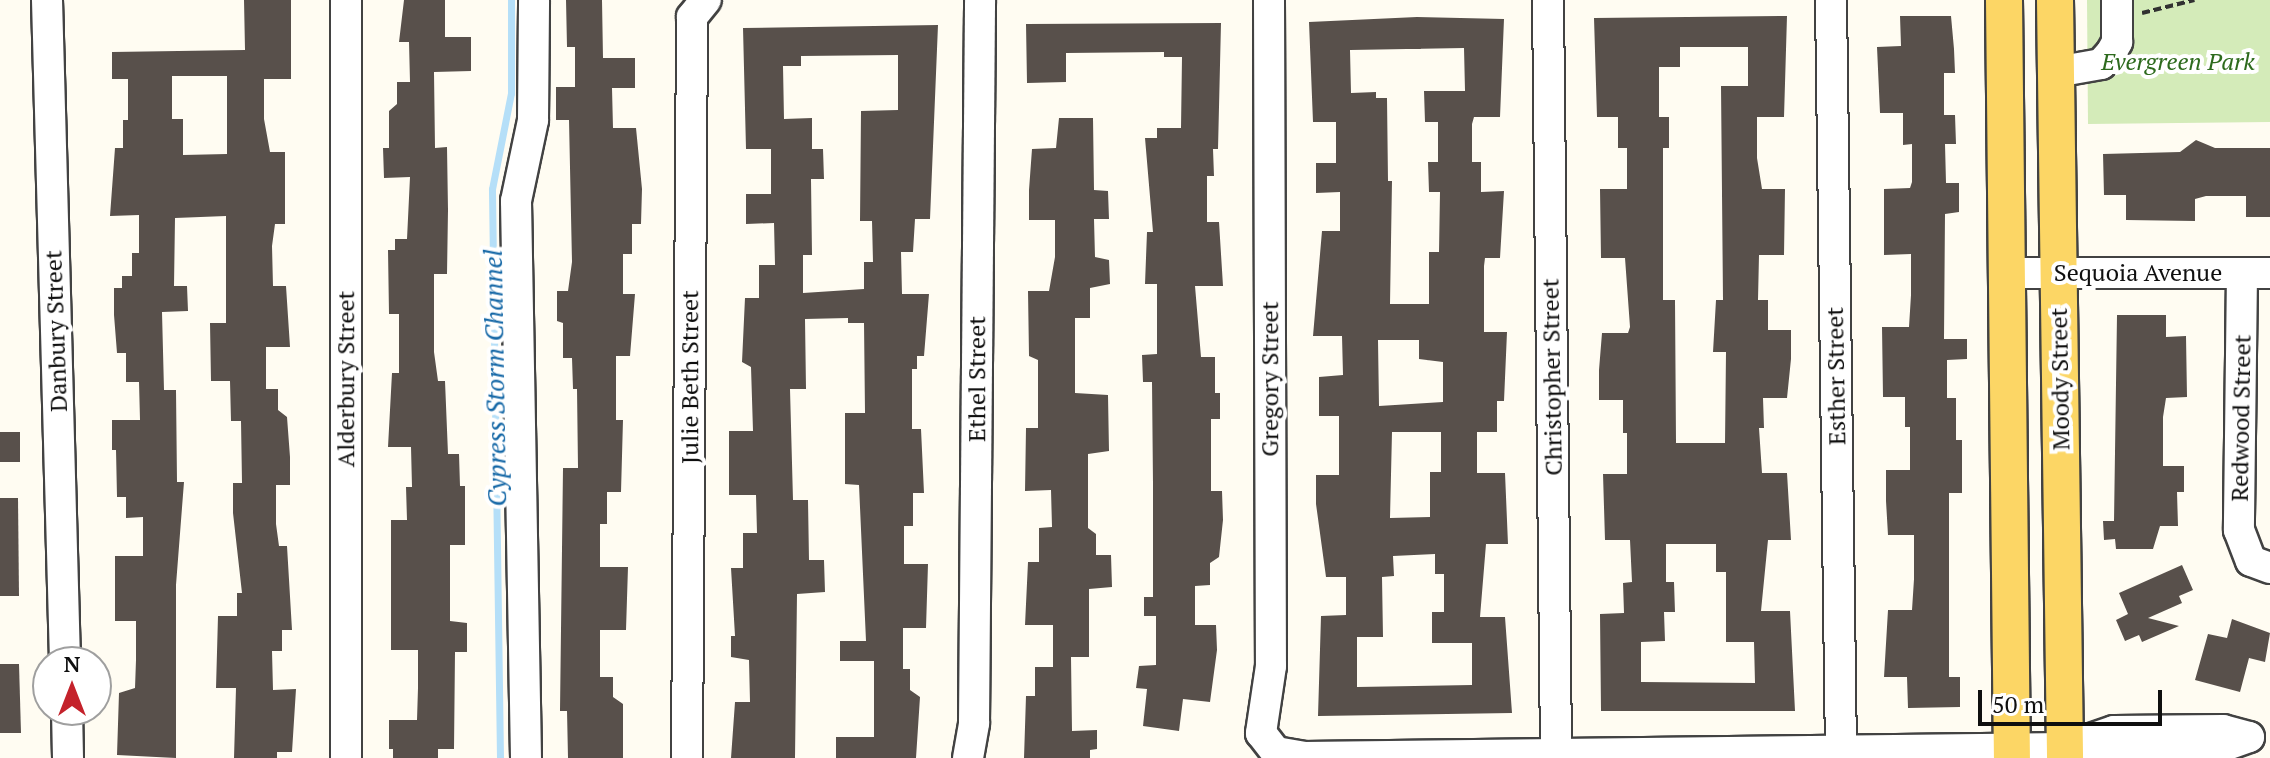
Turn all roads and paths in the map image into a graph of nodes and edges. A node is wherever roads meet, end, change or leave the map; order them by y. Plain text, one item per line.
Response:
1 (47, 0) edge
2 (346, 0) edge
3 (534, 0) edge
4 (706, 0) edge
5 (980, 0) edge
6 (1269, 0) edge
7 (1548, 0) edge
8 (1831, 0) edge
9 (2004, 0) edge
10 (2055, 0) edge
11 (2194, 0) edge
12 (2117, 10) edge
13 (2056, 72) junction
14 (2006, 273) junction
15 (2058, 273) junction
16 (2256, 273) edge
17 (2261, 564) edge
18 (65, 646) edge
19 (67, 726) edge
20 (2259, 737) edge
21 (1841, 751) junction
22 (1556, 753) junction
23 (2012, 753) edge
24 (2065, 753) edge
25 (68, 758) edge
26 (346, 758) edge
27 (526, 758) edge
28 (687, 758) edge
29 (968, 758) edge

1 - 18 street, Danbury Street
2 - 26 street, Alderbury Street
3 - 27 street
4 - 28 street, Julie Beth Street
5 - 29 street, Ethel Street
6 - 22 street, Gregory Street
7 - 22 street, Christopher Street
8 - 21 street, Esther Street
9 - 14 main road
10 - 13 main road, Moody Street
11 - 12 path
12 - 13 street
13 - 15 main road, Moody Street
14 - 15 street, Sequoia Avenue
14 - 23 main road
15 - 16 street, Sequoia Avenue
15 - 24 main road, Moody Street
16 - 17 street, Redwood Street
19 - 25 street
20 - 24 street
21 - 22 street
21 - 23 street
23 - 24 street

